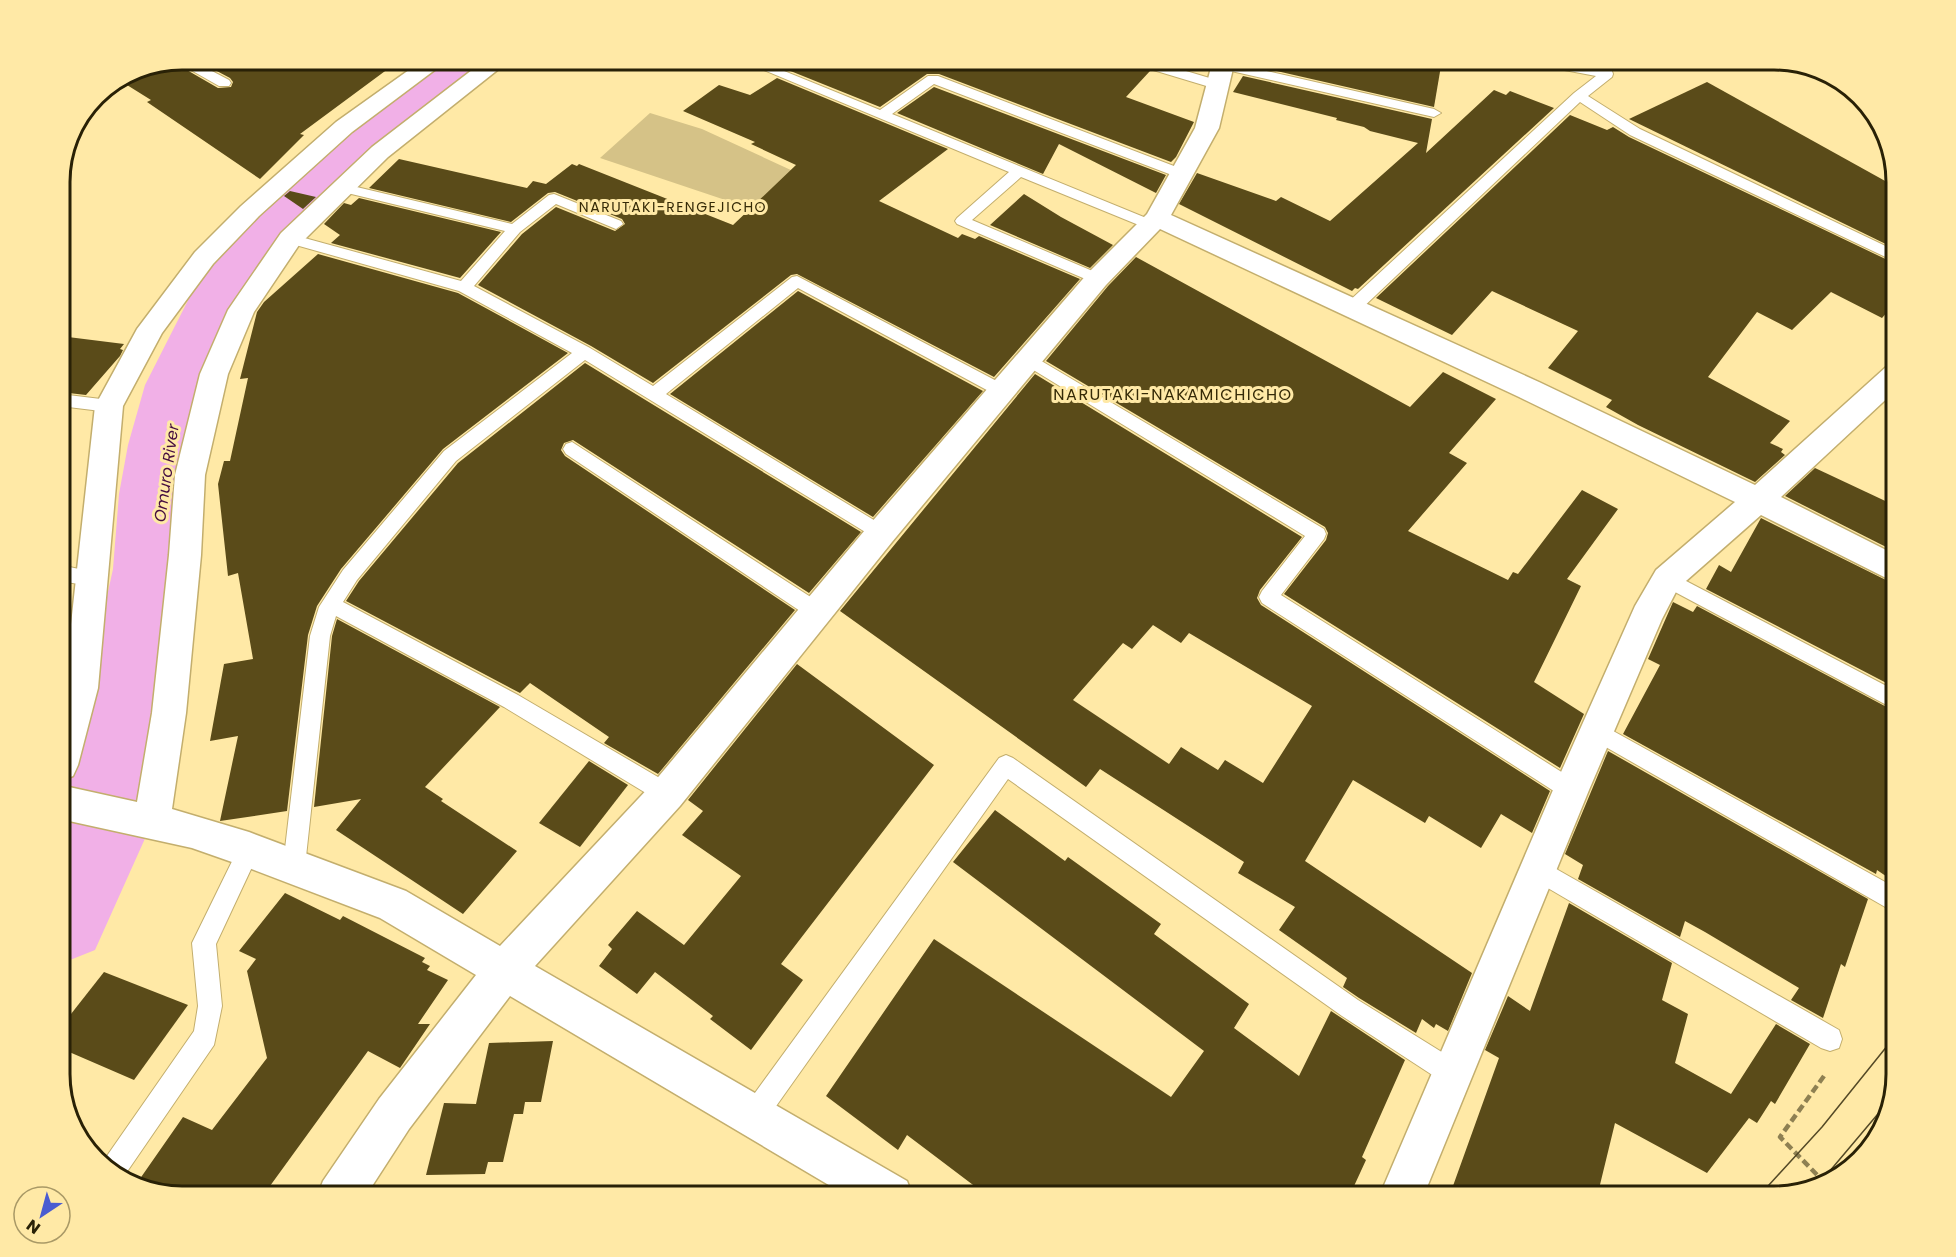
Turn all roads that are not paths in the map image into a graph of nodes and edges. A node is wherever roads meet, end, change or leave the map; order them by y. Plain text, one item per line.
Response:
1 (200, 70) edge
2 (423, 70) edge
3 (486, 70) edge
4 (772, 70) edge
5 (1222, 70) edge
6 (1586, 70) edge
7 (224, 83) dead end
8 (1579, 96) junction
9 (1434, 113) dead end
10 (882, 115) junction
11 (1019, 171) junction
12 (1182, 174) junction
13 (344, 188) junction
14 (1154, 222) junction
15 (616, 224) dead end
16 (515, 230) junction
17 (290, 239) junction
18 (1886, 251) edge
19 (1097, 279) junction
20 (464, 286) junction
21 (1352, 309) junction
22 (584, 352) junction
23 (1029, 359) junction
24 (1886, 384) edge
25 (1002, 391) junction
26 (654, 394) junction
27 (71, 401) edge
28 (109, 406) junction
29 (572, 449) dead end
30 (1760, 498) junction
31 (881, 533) junction
32 (1886, 565) edge
33 (71, 575) edge
34 (91, 578) junction
35 (1667, 579) junction
36 (329, 607) junction
37 (816, 611) junction
38 (1886, 696) edge
39 (71, 724) edge
40 (1597, 731) junction
41 (1571, 790) junction
42 (667, 794) junction
43 (71, 804) edge
44 (137, 819) junction
45 (249, 850) junction
46 (294, 866) junction
47 (1537, 869) junction
48 (1886, 895) edge
49 (504, 970) junction
50 (1830, 1039) dead end
51 (1452, 1073) junction
52 (753, 1116) junction
53 (116, 1165) edge
54 (346, 1186) edge
55 (872, 1186) edge
56 (1406, 1186) edge

1 - 7 lane
2 - 28 street
3 - 13 street
4 - 10 lane
5 - 9 lane
5 - 12 street
6 - 8 lane
8 - 18 lane
8 - 21 lane
10 - 11 lane
10 - 12 lane
11 - 14 lane
11 - 19 lane
12 - 14 street
13 - 16 lane
13 - 17 street
14 - 19 street
14 - 21 street
15 - 16 lane
16 - 20 lane
17 - 20 lane
17 - 44 street
19 - 23 street
20 - 22 lane
21 - 30 street
22 - 26 lane
22 - 36 lane
23 - 25 street
23 - 41 lane
24 - 30 street
25 - 26 lane
25 - 31 street
26 - 31 lane
27 - 28 lane
28 - 34 street
29 - 37 lane
30 - 32 street
30 - 35 street
31 - 37 street
33 - 34 lane
34 - 39 street
35 - 38 lane
35 - 40 street
36 - 42 lane
36 - 46 lane
37 - 42 street
40 - 41 street
40 - 48 lane
41 - 47 street
42 - 49 street
43 - 44 street
44 - 45 street
45 - 46 street
45 - 53 lane
46 - 49 street
47 - 50 lane
47 - 51 street
49 - 52 street
49 - 54 street
51 - 52 lane
51 - 56 street
52 - 55 street

